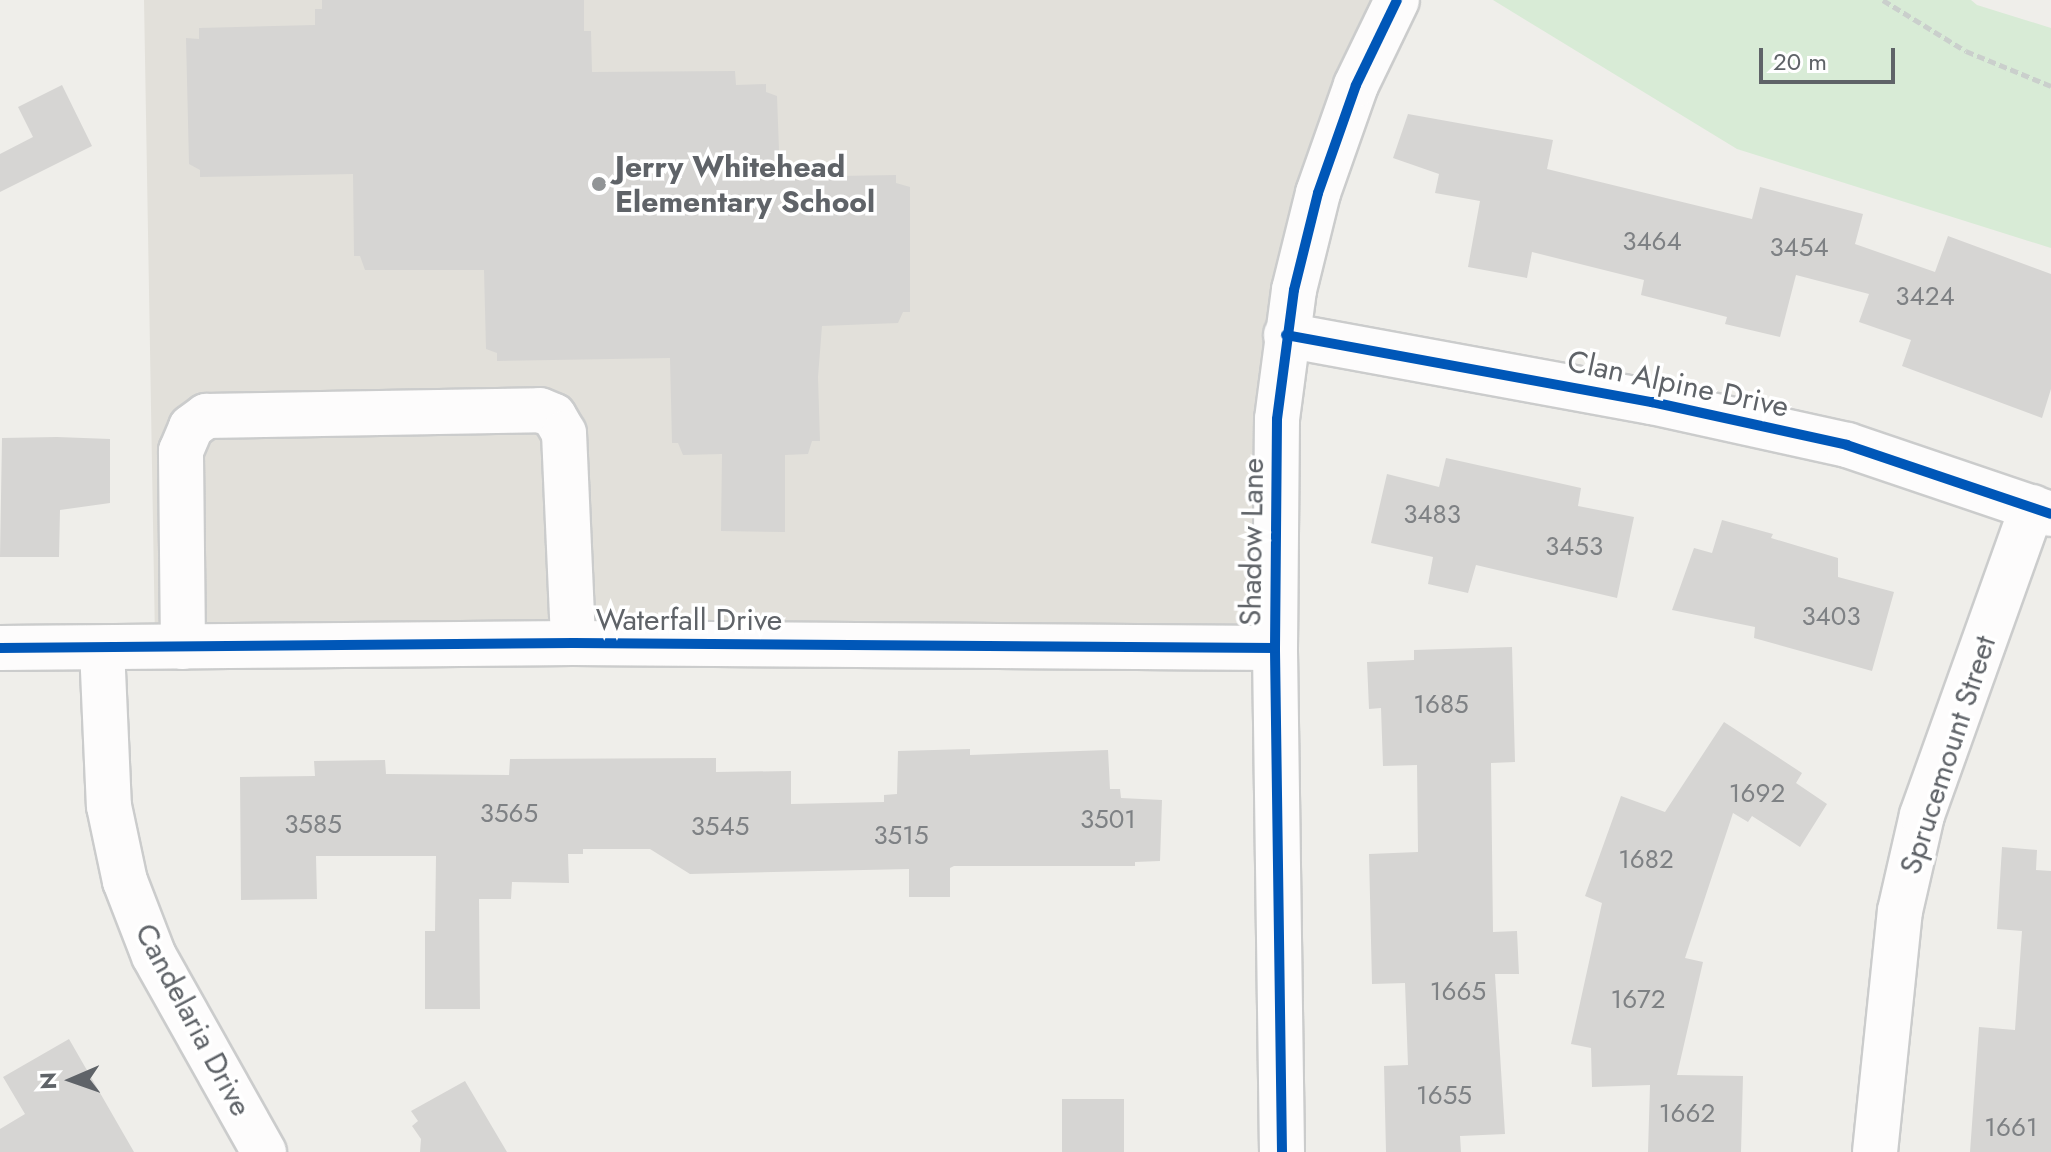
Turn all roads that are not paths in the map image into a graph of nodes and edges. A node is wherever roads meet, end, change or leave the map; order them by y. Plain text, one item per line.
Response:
1 (1397, 0) edge
2 (1286, 335) junction
3 (2042, 510) edge
4 (573, 643) junction
5 (183, 647) junction
6 (0, 648) edge
7 (102, 648) junction
8 (1275, 648) junction
9 (264, 1152) edge
10 (1282, 1152) edge
11 (1875, 1152) edge

1 - 2 street, Shadow Lane
2 - 3 street, Clan Alpine Drive
2 - 8 street, Shadow Lane
3 - 11 street, Sprucemount Street
4 - 5 street, Waterfall Drive
4 - 5 street
4 - 8 street, Waterfall Drive
5 - 7 street, Waterfall Drive
6 - 7 street, Waterfall Drive
7 - 9 street, Candelaria Drive
8 - 10 street, Shadow Lane

